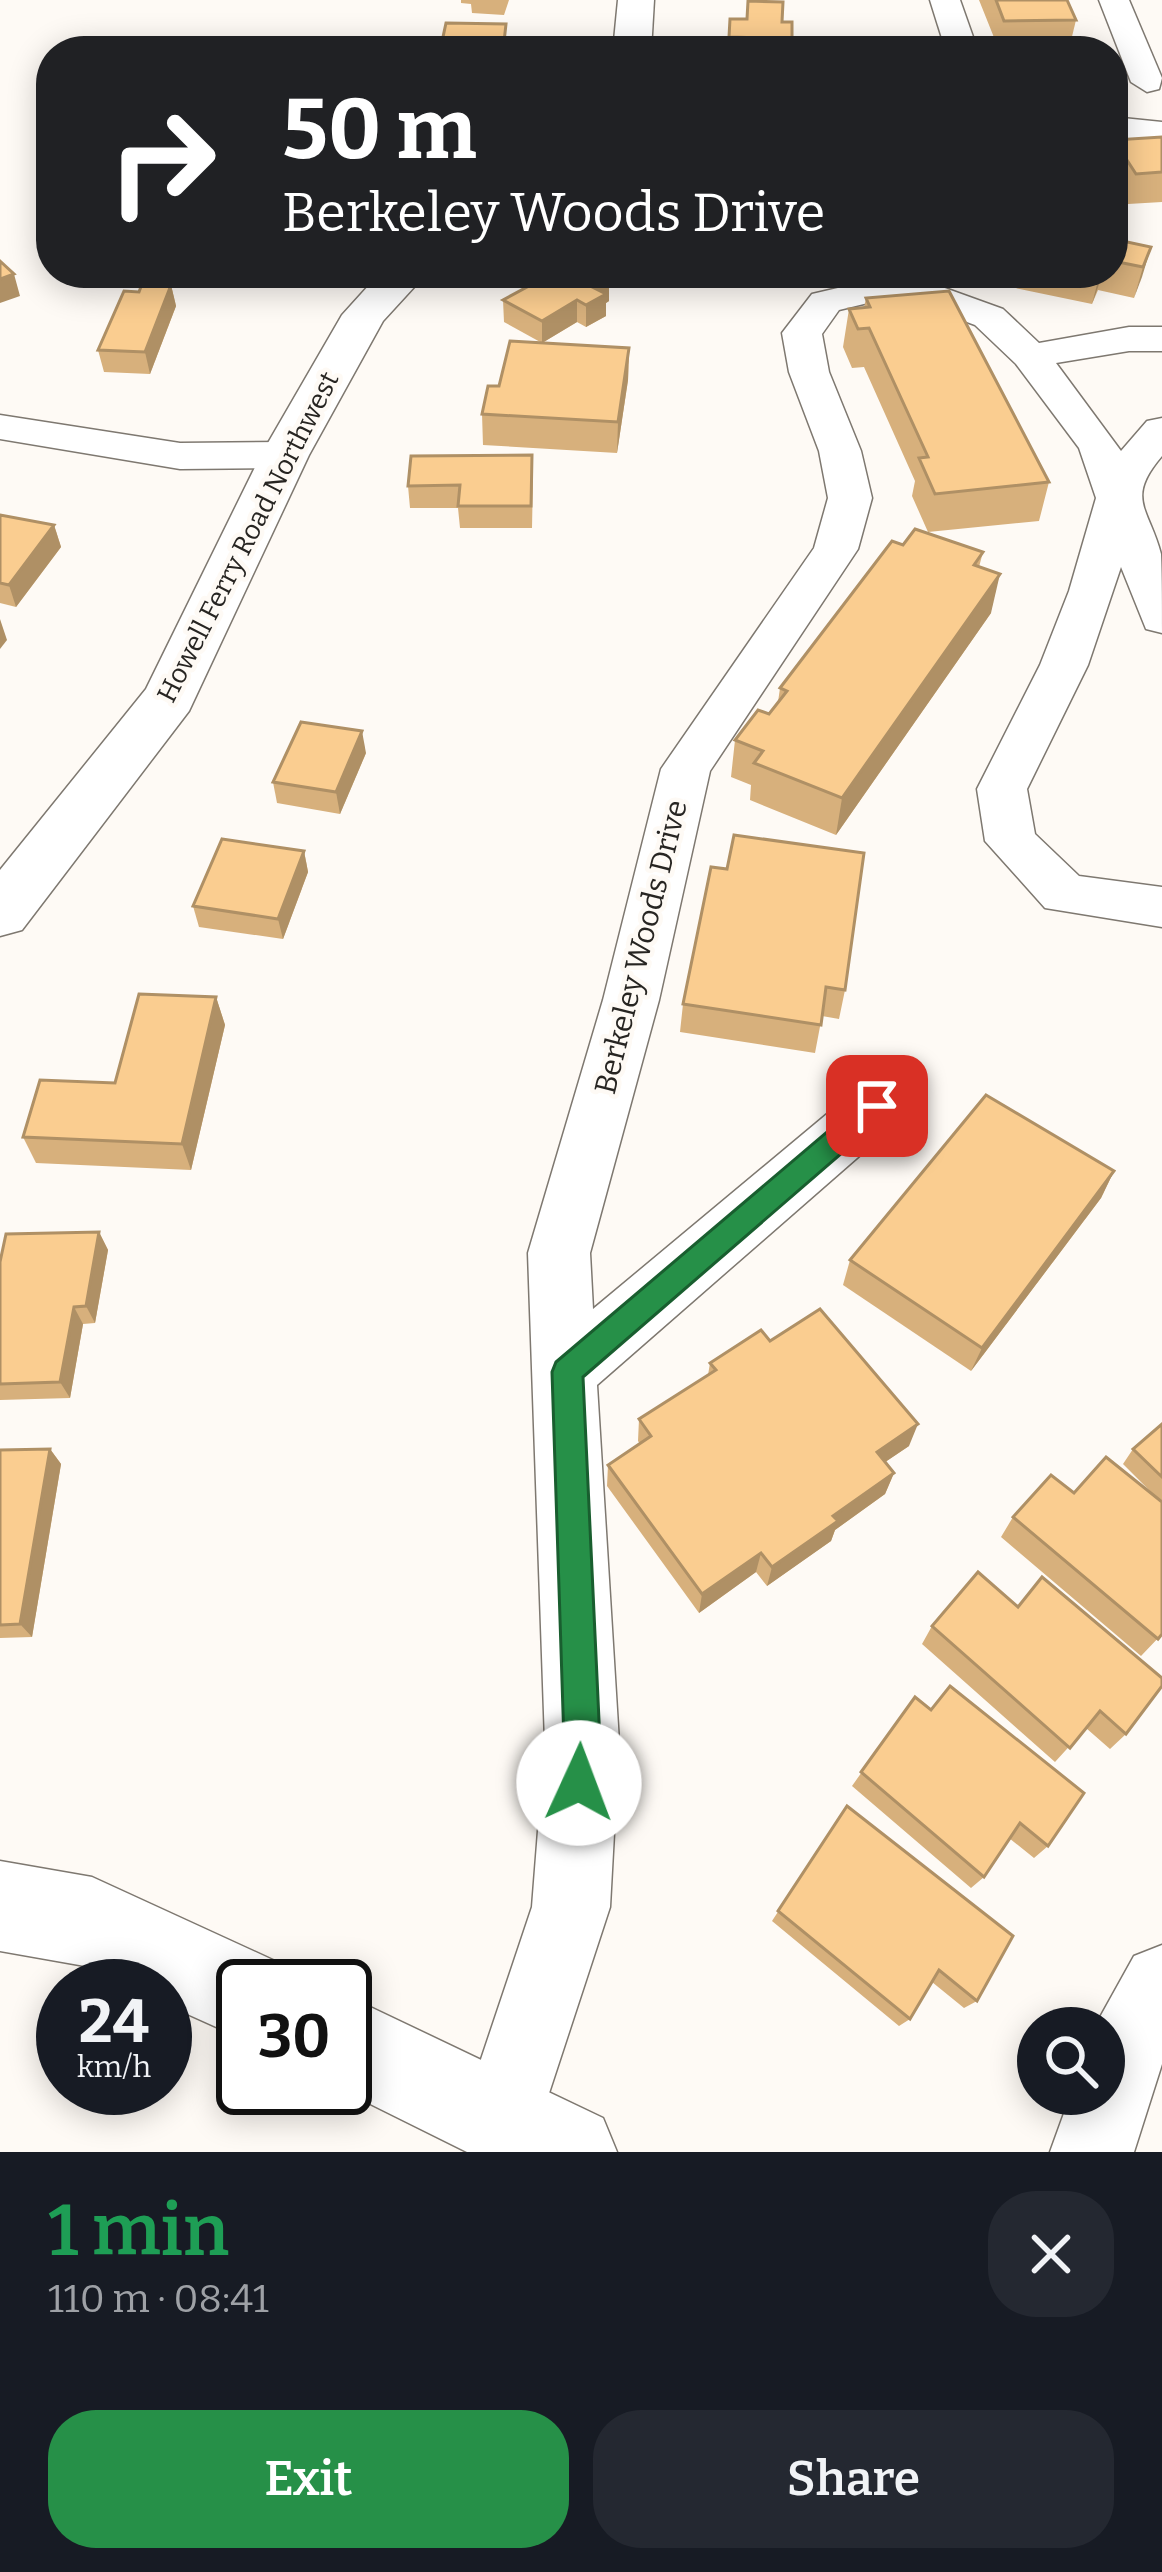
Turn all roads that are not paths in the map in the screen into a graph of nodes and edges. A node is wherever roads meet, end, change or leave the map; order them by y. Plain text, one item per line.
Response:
1 (636, 0) edge
2 (945, 0) edge
3 (1114, 0) edge
4 (633, 36) edge
5 (957, 36) edge
6 (1125, 36) edge
7 (1128, 44) edge
8 (1140, 82) edge
9 (1128, 129) edge
10 (1162, 132) edge
11 (390, 288) edge
12 (1162, 339) edge
13 (1030, 356) junction
14 (0, 427) edge
15 (1162, 430) edge
16 (284, 455) junction
17 (1118, 498) junction
18 (1162, 618) edge
19 (1162, 907) edge
20 (0, 913) edge
21 (877, 1106) dead end
22 (567, 1372) junction
23 (0, 1906) edge
24 (216, 1981) edge
25 (1162, 1984) edge
26 (372, 2055) edge
27 (536, 2134) edge
28 (1092, 2152) edge

1 - 4 street
2 - 5 street
3 - 6 street
7 - 8 street
9 - 10 street
11 - 16 street, Howell Ferry Road Northwest
12 - 13 street
13 - 17 street, Berkeley Woods Drive
13 - 22 street, Berkeley Woods Drive
14 - 16 street
15 - 17 street
16 - 20 street, Howell Ferry Road Northwest
17 - 18 street, Berkeley Woods Drive
17 - 19 street
21 - 22 street
22 - 27 street, Berkeley Woods Drive
23 - 24 street
25 - 28 street
26 - 27 street

